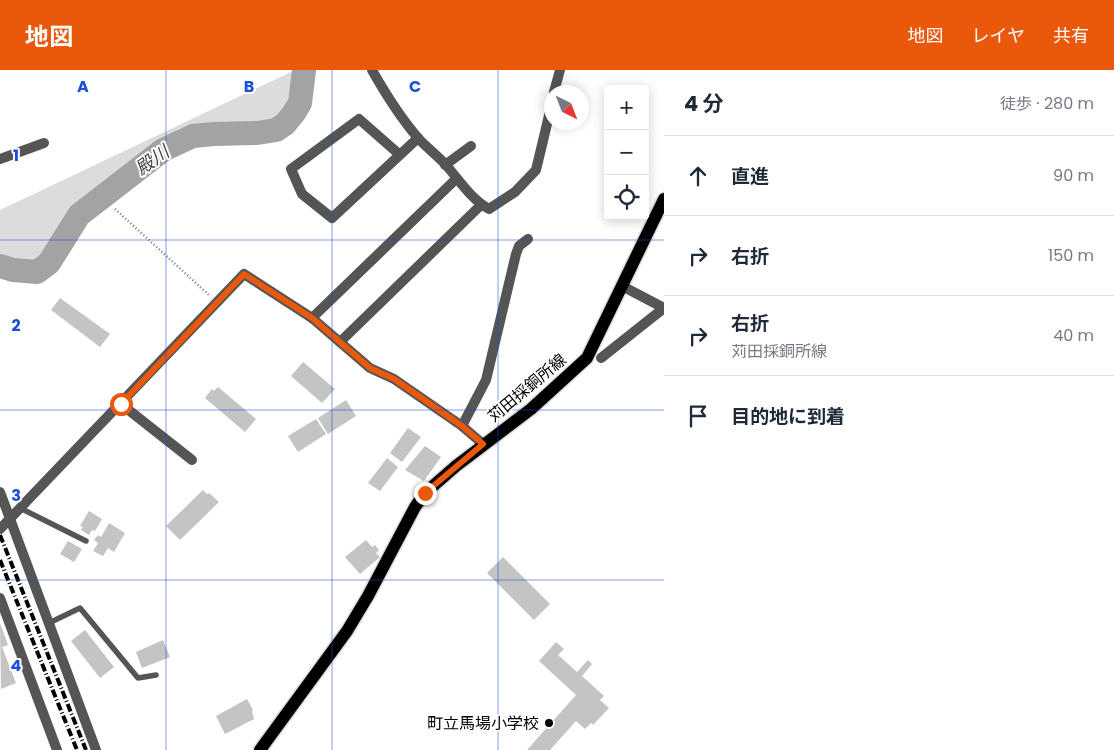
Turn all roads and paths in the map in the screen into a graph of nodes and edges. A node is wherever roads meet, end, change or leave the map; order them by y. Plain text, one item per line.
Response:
1 (372, 70) edge
2 (560, 70) edge
3 (556, 85) edge
4 (546, 130) edge
5 (418, 138) junction
6 (44, 143) dead end
7 (471, 146) dead end
8 (400, 155) junction
9 (0, 160) edge
10 (446, 164) junction
11 (456, 179) junction
12 (664, 199) edge
13 (481, 205) junction
14 (115, 209) dead end
15 (528, 238) dead end
16 (622, 286) junction
17 (218, 303) junction
18 (664, 308) edge
19 (312, 318) junction
20 (340, 342) junction
21 (601, 358) dead end
22 (121, 404) junction
23 (462, 426) junction
24 (483, 444) junction
25 (192, 460) dead end
26 (0, 492) edge
27 (20, 508) junction
28 (10, 520) junction
29 (0, 529) edge
30 (86, 541) dead end
31 (1, 603) edge
32 (49, 623) junction
33 (156, 675) dead end
34 (57, 750) edge
35 (96, 750) edge
36 (260, 750) edge

1 - 5 street
2 - 3 street
4 - 13 street
5 - 8 street
5 - 10 street
6 - 9 street
7 - 10 street
8 - 8 street
10 - 11 street
11 - 13 street
11 - 19 street
12 - 16 main road, 苅田採銅所線
13 - 20 street
14 - 17 path
15 - 23 street
16 - 18 street
16 - 24 main road, 苅田採銅所線
17 - 19 street
17 - 22 street
18 - 21 street
19 - 20 street
20 - 23 street
22 - 25 street
22 - 27 street
23 - 24 street
24 - 36 main road, 苅田採銅所線
26 - 28 street
27 - 28 street
27 - 30 lane
28 - 29 street
28 - 32 street
31 - 34 street
32 - 33 lane
32 - 35 street

